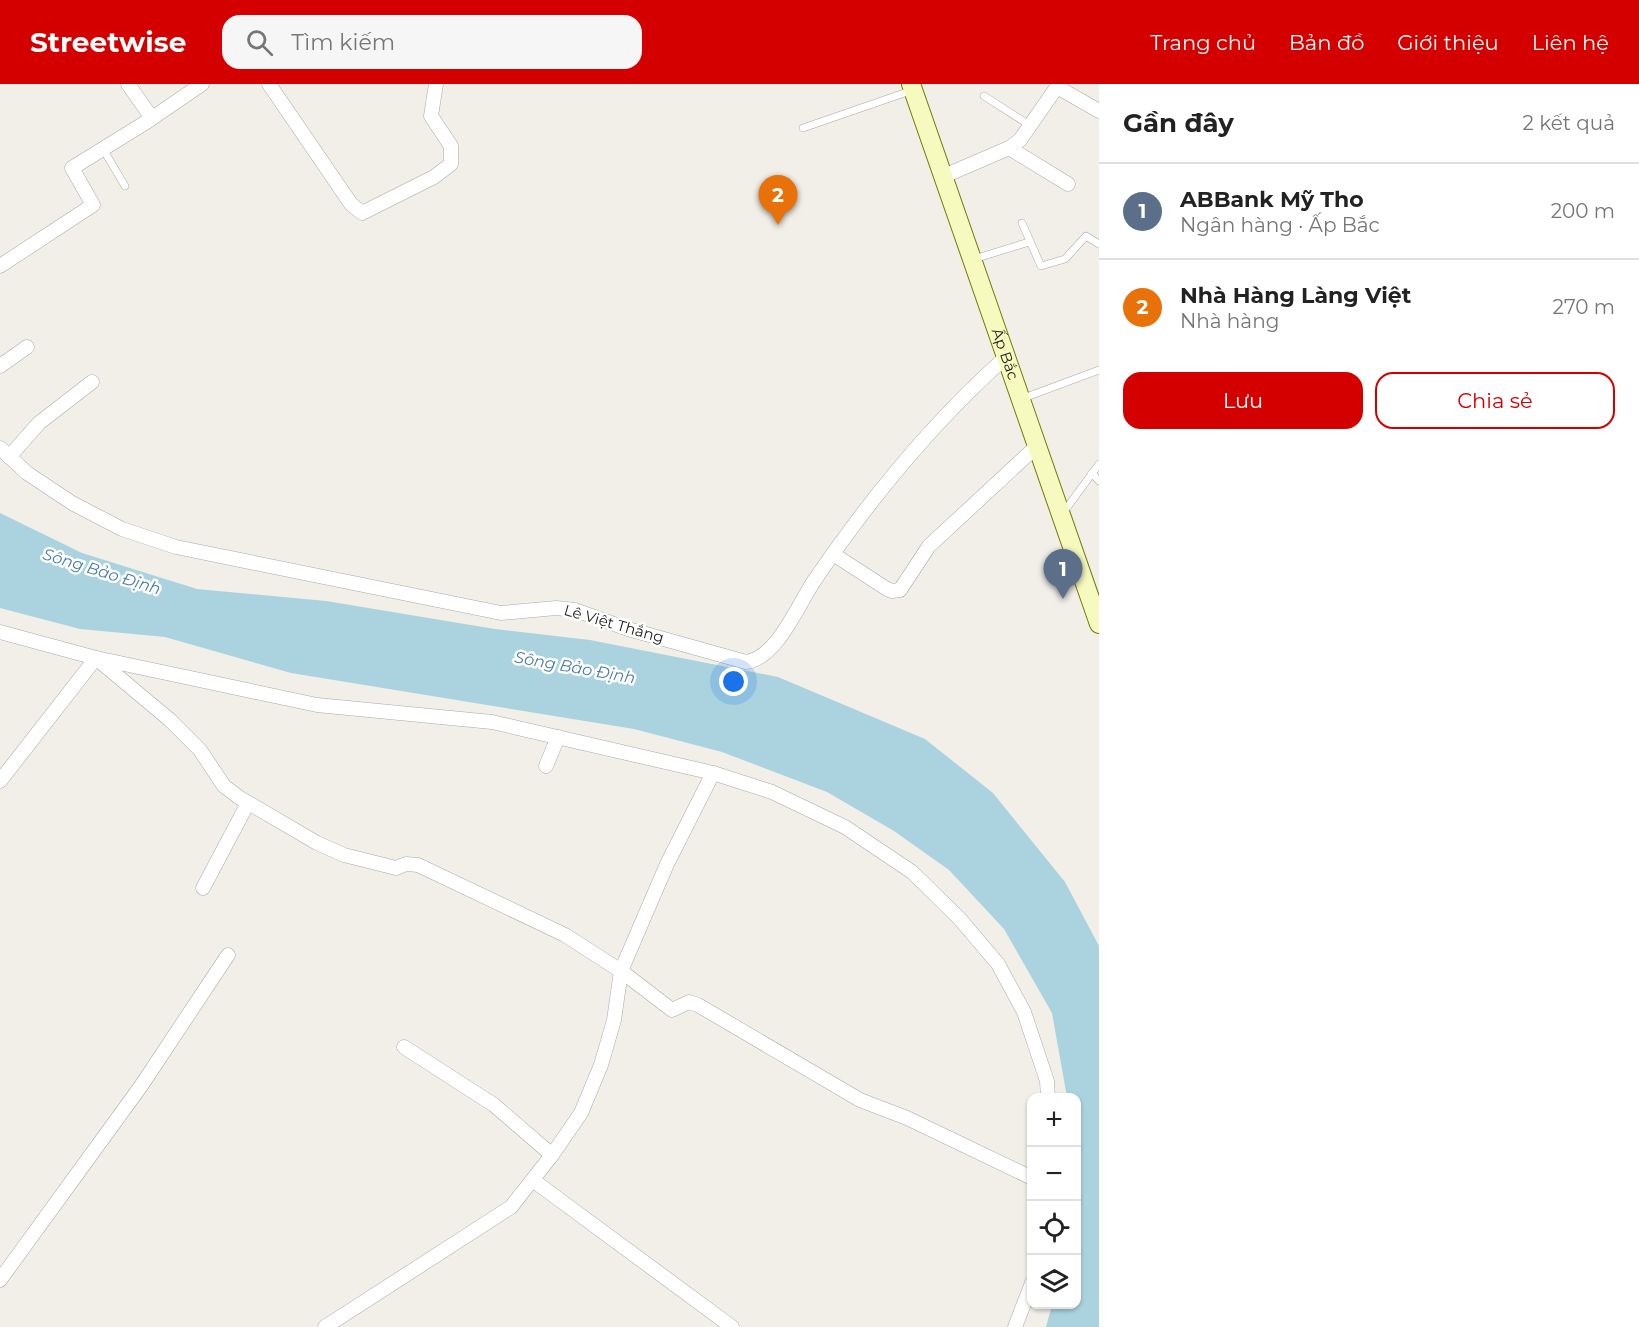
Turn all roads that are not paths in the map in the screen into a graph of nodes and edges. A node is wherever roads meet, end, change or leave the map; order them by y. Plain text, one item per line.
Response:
1 (128, 84) edge
2 (202, 84) edge
3 (269, 84) edge
4 (436, 84) edge
5 (1058, 86) edge
6 (912, 87) edge
7 (984, 96) dead end
8 (1099, 111) edge
9 (148, 121) junction
10 (1031, 126) junction
11 (803, 128) dead end
12 (1009, 148) junction
13 (103, 149) junction
14 (944, 176) junction
15 (1068, 184) dead end
16 (125, 186) dead end
17 (1022, 223) dead end
18 (1029, 242) junction
19 (1099, 244) edge
20 (973, 259) junction
21 (0, 266) edge
22 (27, 347) dead end
23 (1006, 357) junction
24 (0, 366) edge
25 (1099, 370) edge
26 (92, 382) dead end
27 (1021, 399) junction
28 (1037, 446) junction
29 (5, 453) edge
30 (1099, 464) edge
31 (1092, 473) junction
32 (1099, 481) edge
33 (1061, 515) junction
34 (833, 554) junction
35 (1099, 624) edge
36 (0, 632) edge
37 (96, 658) junction
38 (558, 737) junction
39 (546, 766) dead end
40 (713, 773) junction
41 (0, 781) edge
42 (248, 802) junction
43 (202, 888) dead end
44 (228, 955) dead end
45 (621, 971) junction
46 (404, 1047) dead end
47 (1048, 1093) edge
48 (552, 1155) junction
49 (1027, 1176) edge
50 (534, 1181) junction
51 (0, 1280) edge
52 (1027, 1296) edge
53 (325, 1327) edge
54 (732, 1327) edge
55 (1015, 1327) edge

1 - 9 street
2 - 9 street
3 - 4 street
5 - 8 street
5 - 10 street
6 - 11 lane
6 - 14 main road, Ấp Bắc
7 - 10 lane
9 - 13 street
10 - 12 street
12 - 14 street
12 - 15 street
13 - 16 lane
13 - 21 street
14 - 20 main road, Ấp Bắc
17 - 18 lane
18 - 19 lane
18 - 20 lane
20 - 23 main road, Ấp Bắc
22 - 24 street
23 - 27 main road, Ấp Bắc
23 - 34 street, Lê Việt Thắng
25 - 27 lane
26 - 29 street
27 - 28 main road, Ấp Bắc
28 - 33 main road, Ấp Bắc
28 - 34 street
29 - 34 street, Lê Việt Thắng
30 - 31 lane
31 - 32 lane
31 - 33 lane
33 - 35 main road, Ấp Bắc
36 - 37 street
37 - 38 street
37 - 41 street
37 - 42 street
38 - 39 street
38 - 40 street
40 - 45 street
40 - 47 street
42 - 43 street
42 - 45 street
44 - 51 street
45 - 48 street
45 - 49 street
46 - 48 street
48 - 50 street
50 - 53 street
50 - 54 street
52 - 55 street

